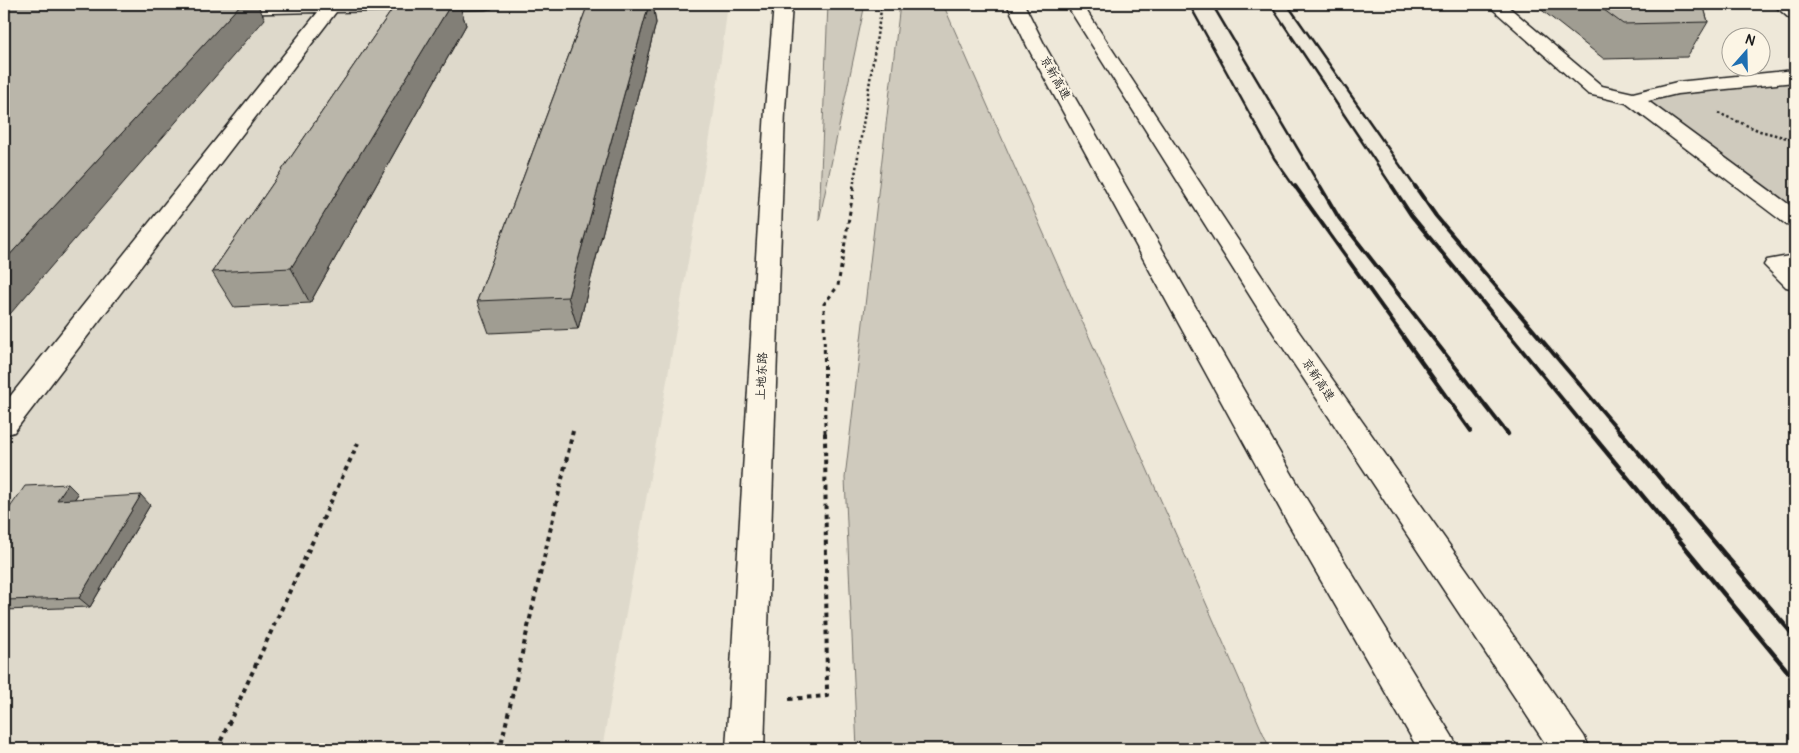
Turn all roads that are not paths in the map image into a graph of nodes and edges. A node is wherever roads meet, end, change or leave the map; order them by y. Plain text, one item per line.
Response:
1 (485, 4) edge
2 (783, 4) edge
3 (1015, 4) edge
4 (1074, 4) edge
5 (1495, 4) edge
6 (1781, 4) edge
7 (331, 7) junction
8 (202, 10) edge
9 (1795, 14) edge
10 (1795, 76) edge
11 (1633, 99) junction
12 (1795, 220) edge
13 (1795, 263) edge
14 (1795, 281) edge
15 (4, 424) edge
16 (745, 749) edge
17 (1440, 749) edge
18 (1571, 749) edge

1 - 7 main road
2 - 16 main road, 上地东路
3 - 17 main road, 京新高速
4 - 18 main road, 京新高速
5 - 11 main road
6 - 9 main road
7 - 8 main road
7 - 15 main road
10 - 11 main road
11 - 12 main road
13 - 14 main road

